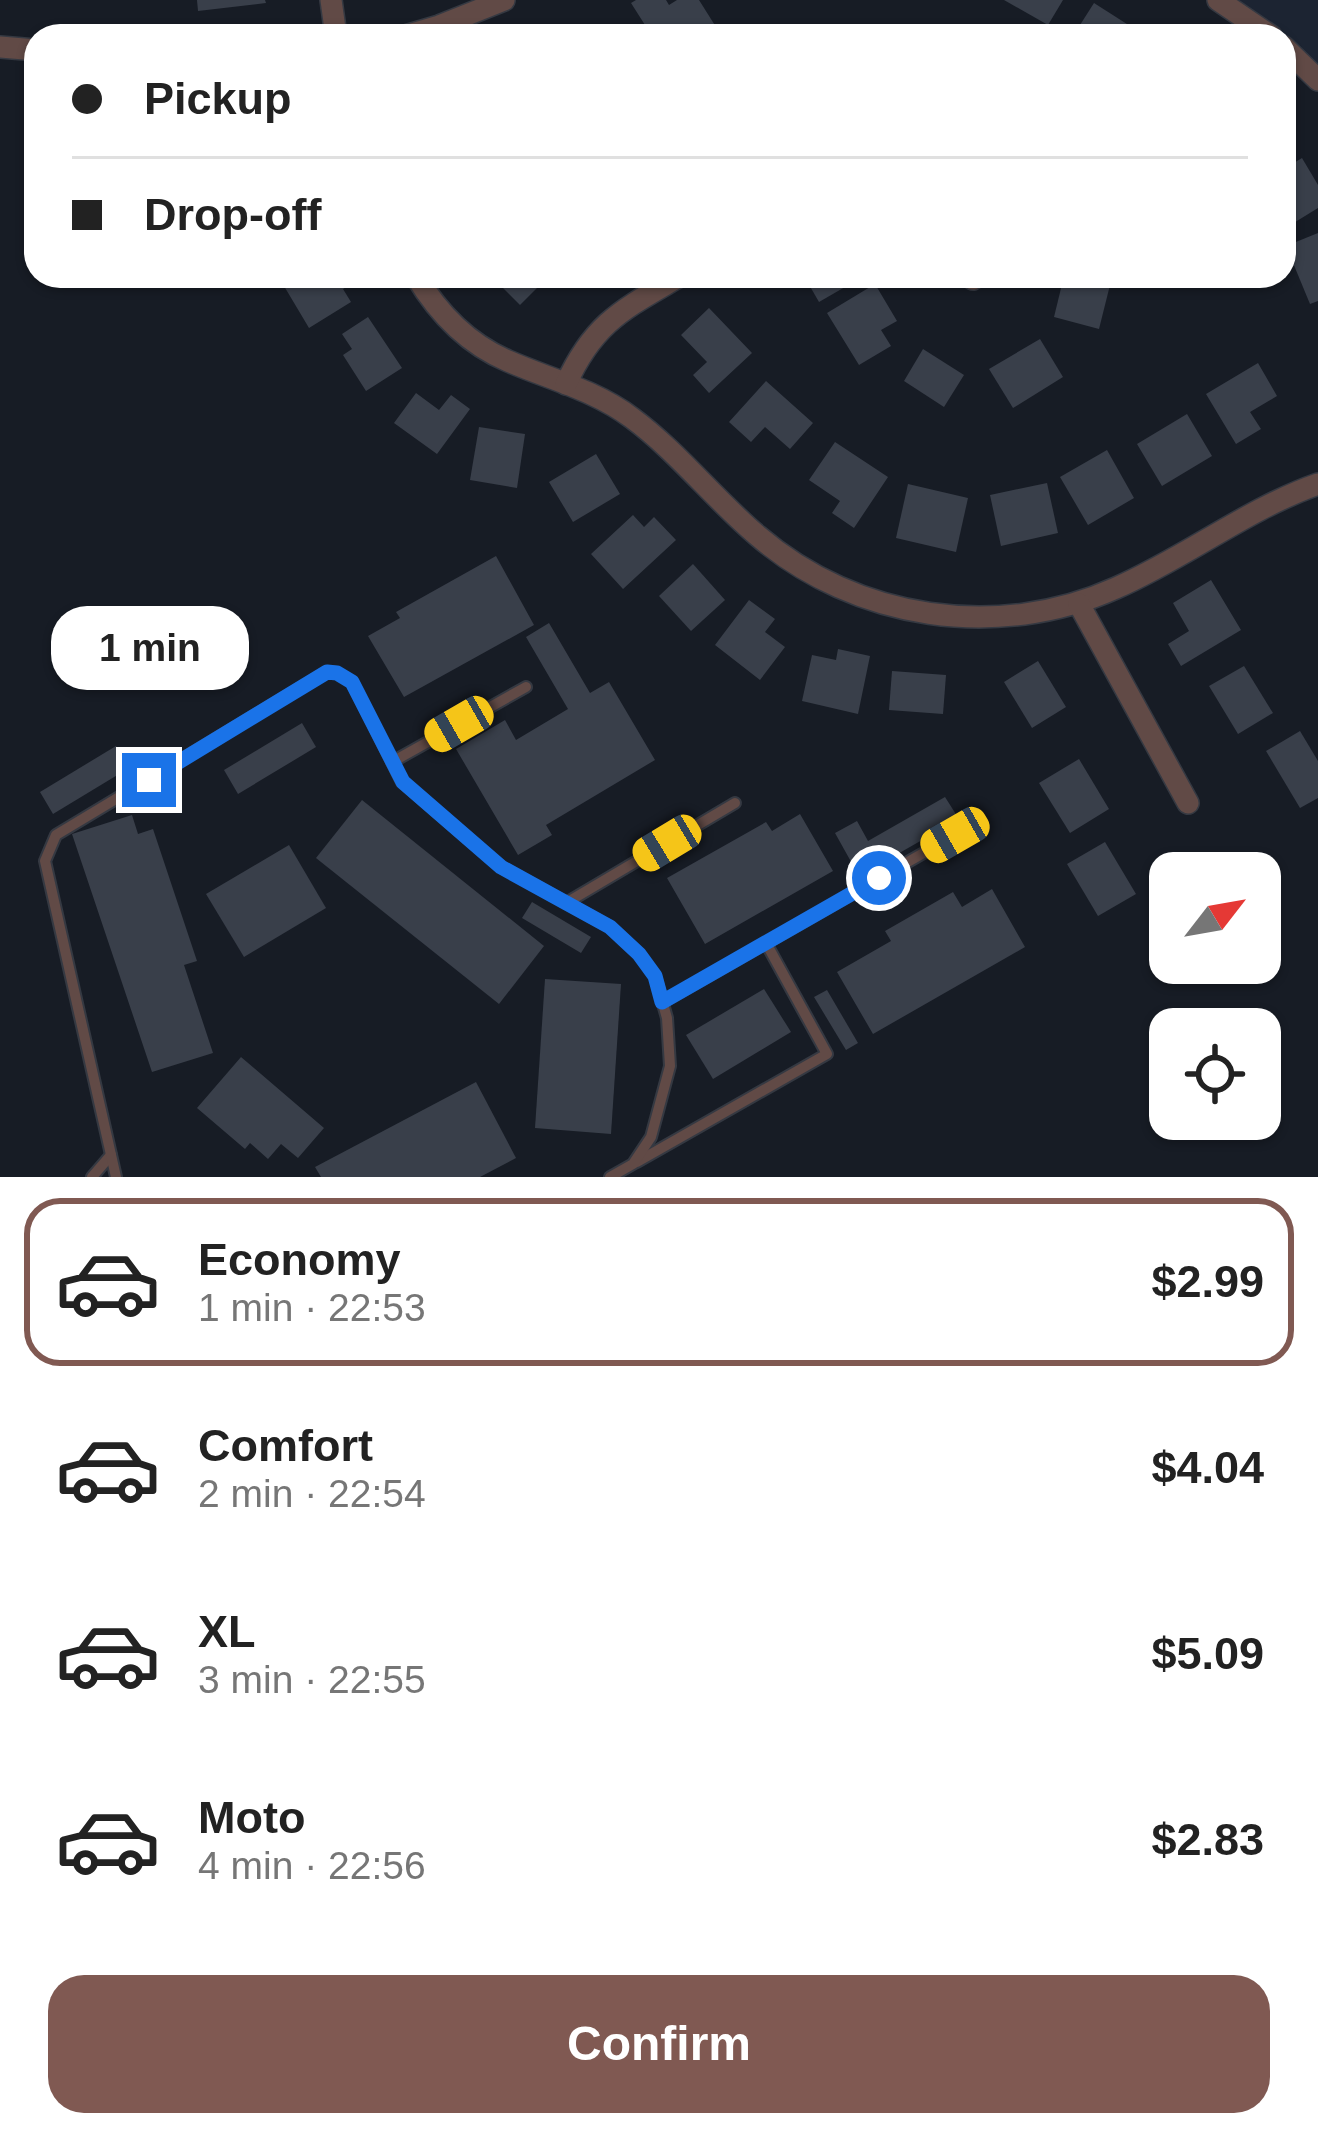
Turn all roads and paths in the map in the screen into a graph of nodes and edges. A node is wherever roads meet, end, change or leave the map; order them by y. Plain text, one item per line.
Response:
1 (504, 0) edge
2 (1218, 0) edge
3 (444, 24) edge
4 (1253, 24) edge
5 (1296, 59) edge
6 (1318, 80) edge
7 (425, 288) edge
8 (660, 288) edge
9 (566, 384) junction
10 (1318, 484) edge
11 (1079, 604) junction
12 (526, 687) dead end
13 (392, 762) junction
14 (1188, 802) dead end
15 (735, 803) dead end
16 (955, 835) dead end
17 (566, 903) junction
18 (766, 944) junction
19 (662, 1002) junction
20 (111, 1155) junction
21 (633, 1164) junction
22 (92, 1177) edge
23 (116, 1177) edge
24 (610, 1177) edge

1 - 3 street
2 - 4 street
5 - 6 street
7 - 9 street
8 - 9 street
9 - 11 street
10 - 11 street
11 - 14 street
12 - 13 lane
13 - 17 lane
13 - 20 lane
15 - 17 lane
16 - 18 lane
17 - 19 lane
18 - 19 lane
18 - 21 lane
19 - 21 lane
20 - 22 lane
20 - 23 lane
21 - 24 lane

